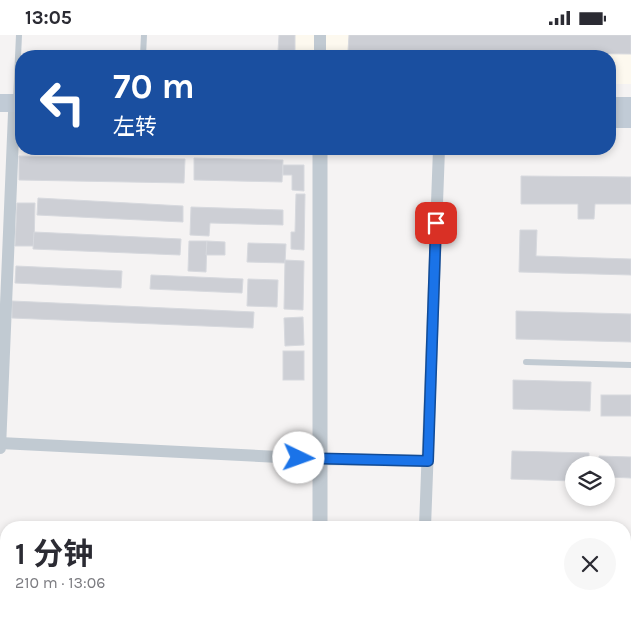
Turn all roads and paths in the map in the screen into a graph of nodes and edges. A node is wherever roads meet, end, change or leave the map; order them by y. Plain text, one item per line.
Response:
1 (19, 35) edge
2 (144, 35) edge
3 (320, 35) edge
4 (18, 50) edge
5 (143, 50) edge
6 (320, 50) edge
7 (15, 77) edge
8 (616, 106) edge
9 (631, 106) edge
10 (12, 108) edge
11 (616, 119) edge
12 (631, 119) edge
13 (320, 155) edge
14 (440, 155) edge
15 (526, 362) dead end
16 (631, 365) edge
17 (1, 424) edge
18 (0, 443) edge
19 (0, 448) edge
20 (319, 459) junction
21 (428, 461) junction
22 (320, 521) edge
23 (425, 521) edge

1 - 4 lane
2 - 5 lane
3 - 6 street
7 - 10 lane
8 - 9 main road
10 - 17 street
11 - 12 main road
13 - 20 street
14 - 21 street
15 - 16 lane
17 - 18 street
18 - 19 street
18 - 20 street
20 - 21 street
20 - 22 street
21 - 23 street

